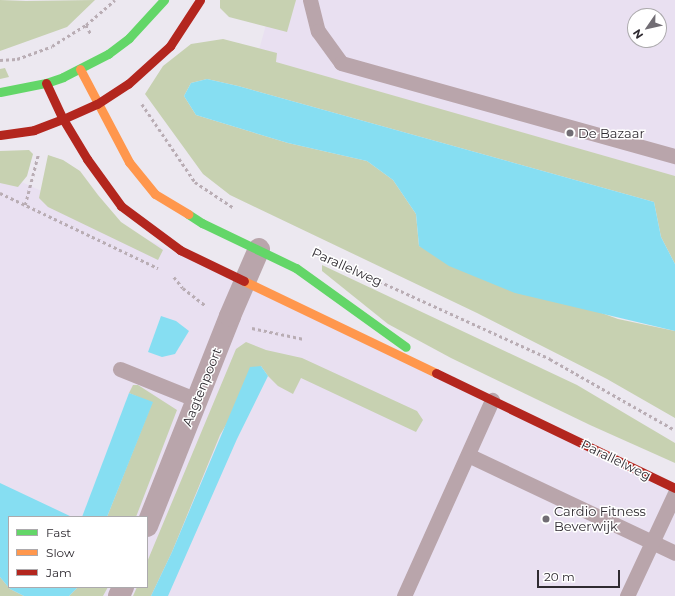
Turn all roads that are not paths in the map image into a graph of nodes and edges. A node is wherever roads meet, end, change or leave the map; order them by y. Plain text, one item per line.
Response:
1 (164, 0) edge
2 (200, 0) edge
3 (310, 0) edge
4 (80, 69) junction
5 (46, 83) junction
6 (0, 92) edge
7 (97, 104) junction
8 (63, 119) junction
9 (0, 135) edge
10 (675, 156) edge
11 (259, 249) junction
12 (245, 282) junction
13 (120, 369) dead end
14 (438, 373) junction
15 (197, 400) junction
16 (492, 400) junction
17 (468, 455) junction
18 (675, 488) edge
19 (675, 493) edge
20 (148, 523) edge
21 (653, 544) junction
22 (675, 553) edge
23 (404, 596) edge
24 (627, 596) edge

1 - 4 main road
2 - 7 main road
3 - 10 lane
4 - 5 main road
4 - 7 main road, Parallelweg
5 - 6 main road
5 - 8 main road, Parallelweg
7 - 8 main road
7 - 11 main road, Parallelweg
8 - 9 main road
8 - 12 main road, Parallelweg
11 - 12 street, Aagtenpoort
11 - 14 main road, Parallelweg
12 - 14 main road, Parallelweg
12 - 15 street, Aagtenpoort
13 - 15 lane
14 - 16 main road, Parallelweg
15 - 20 street, Aagtenpoort
16 - 17 lane
16 - 18 main road, Parallelweg
17 - 21 lane
17 - 23 lane
19 - 21 lane
21 - 22 lane
21 - 24 lane

